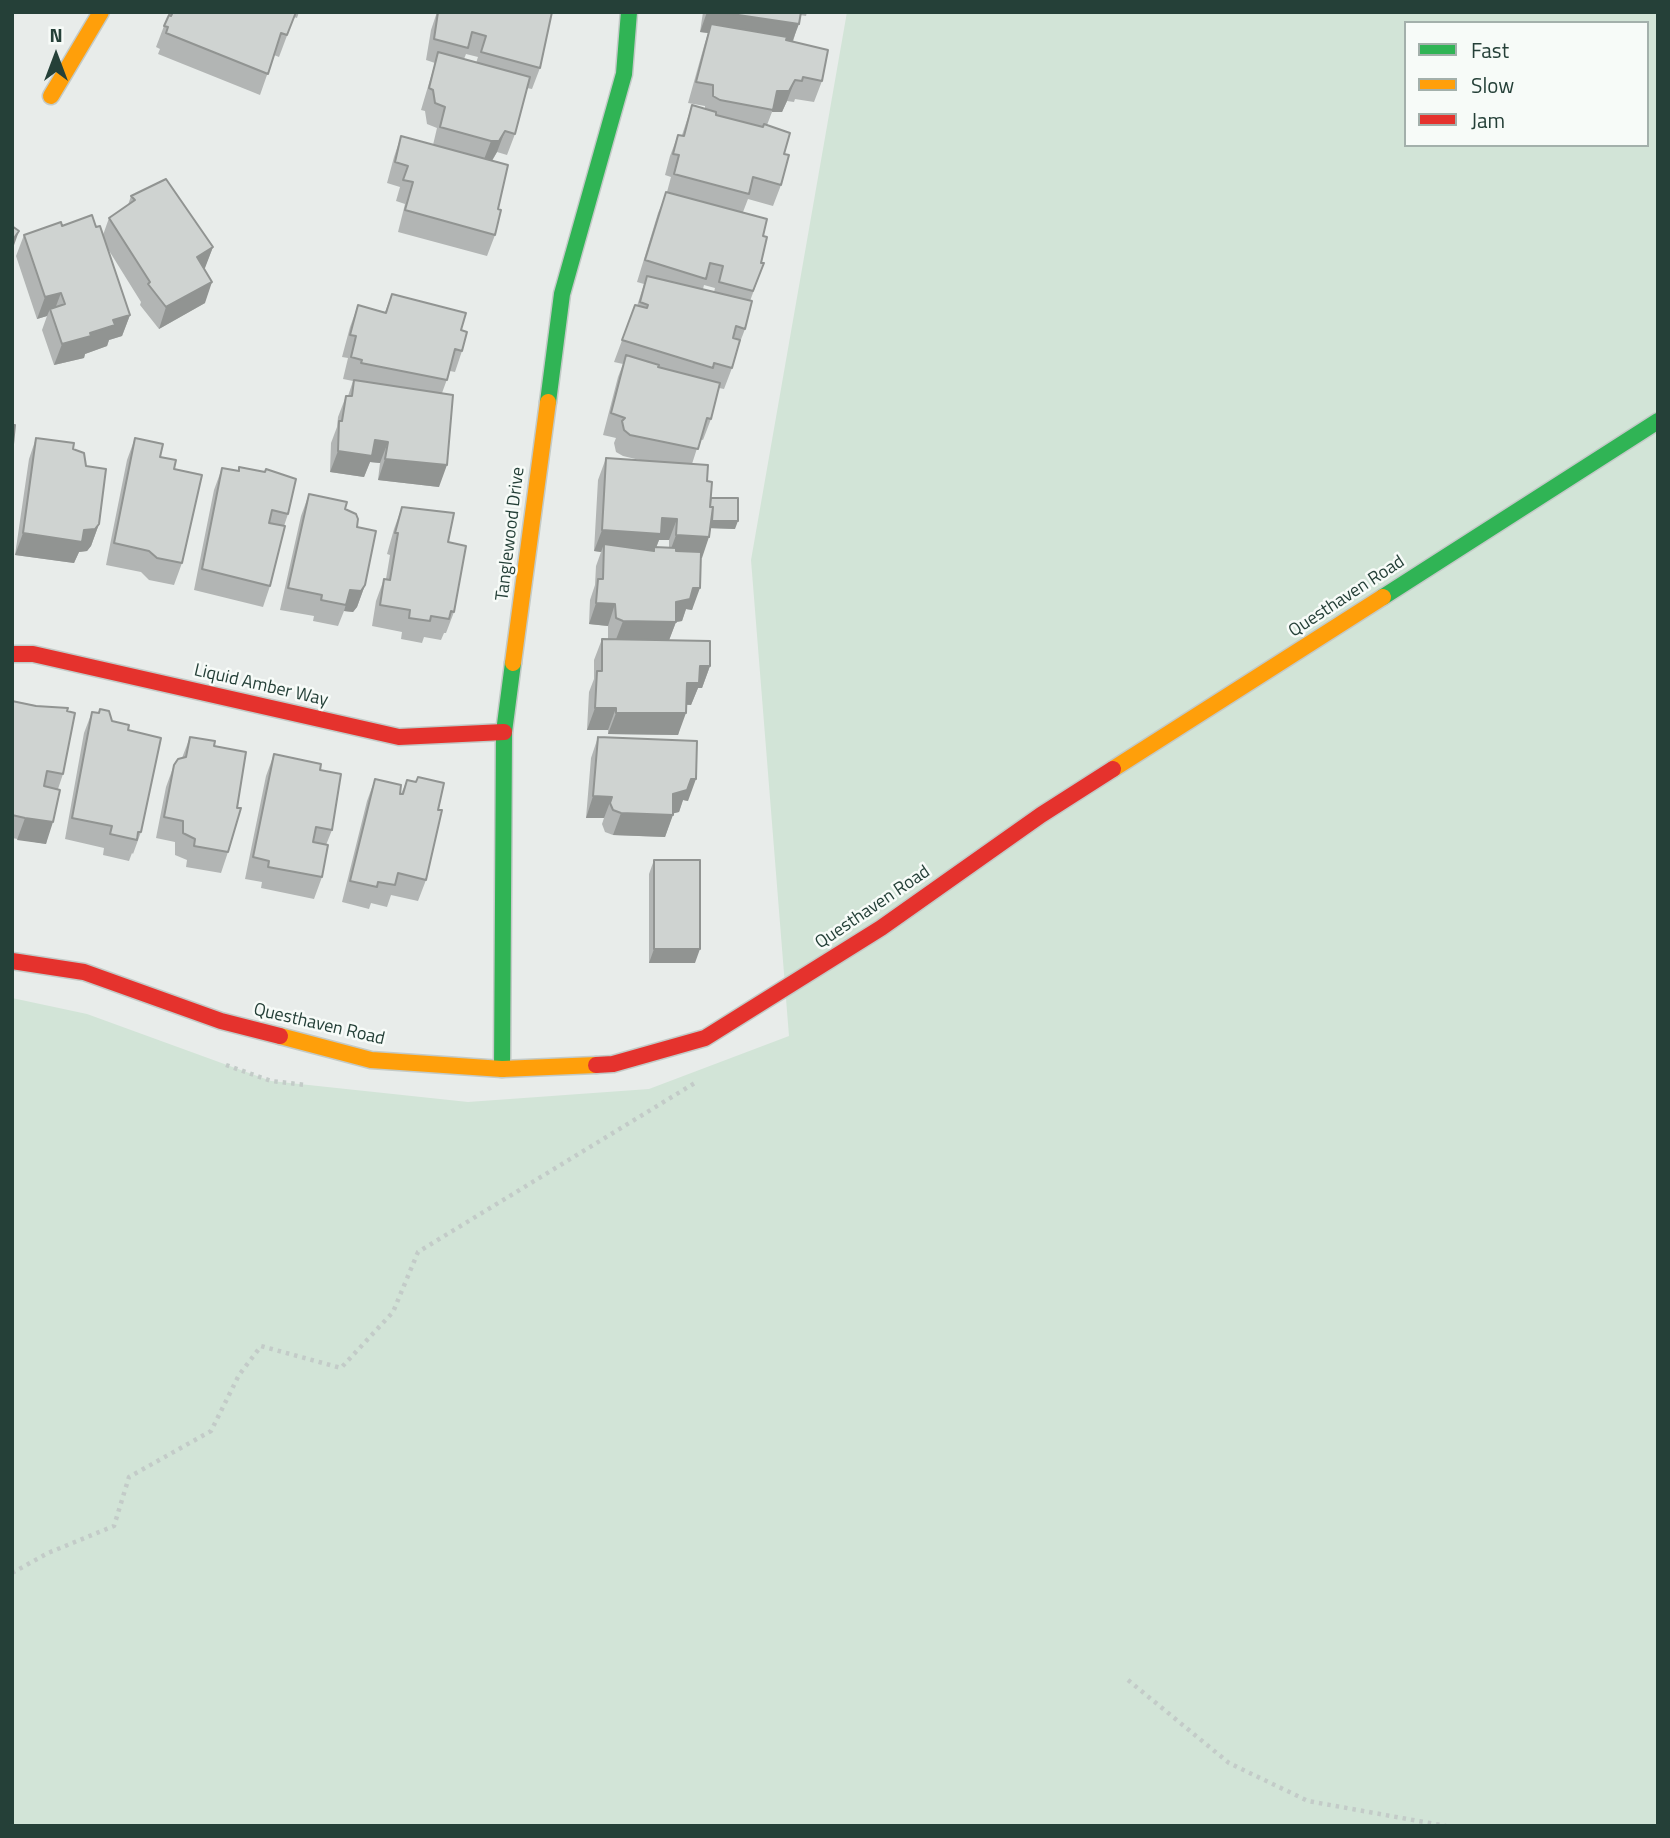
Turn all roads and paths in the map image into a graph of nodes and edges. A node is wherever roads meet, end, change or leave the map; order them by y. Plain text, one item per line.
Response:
1 (101, 12) edge
2 (629, 12) edge
3 (51, 96) dead end
4 (1658, 421) edge
5 (12, 654) edge
6 (505, 732) junction
7 (12, 961) edge
8 (502, 1069) junction
9 (707, 1076) dead end
10 (12, 1573) edge
11 (1128, 1680) dead end
12 (1446, 1826) edge

1 - 3 street
2 - 6 street, Tanglewood Drive
4 - 8 street, Questhaven Road
5 - 6 street, Liquid Amber Way
6 - 8 street, Tanglewood Drive
7 - 8 street, Questhaven Road
9 - 10 path
11 - 12 path

